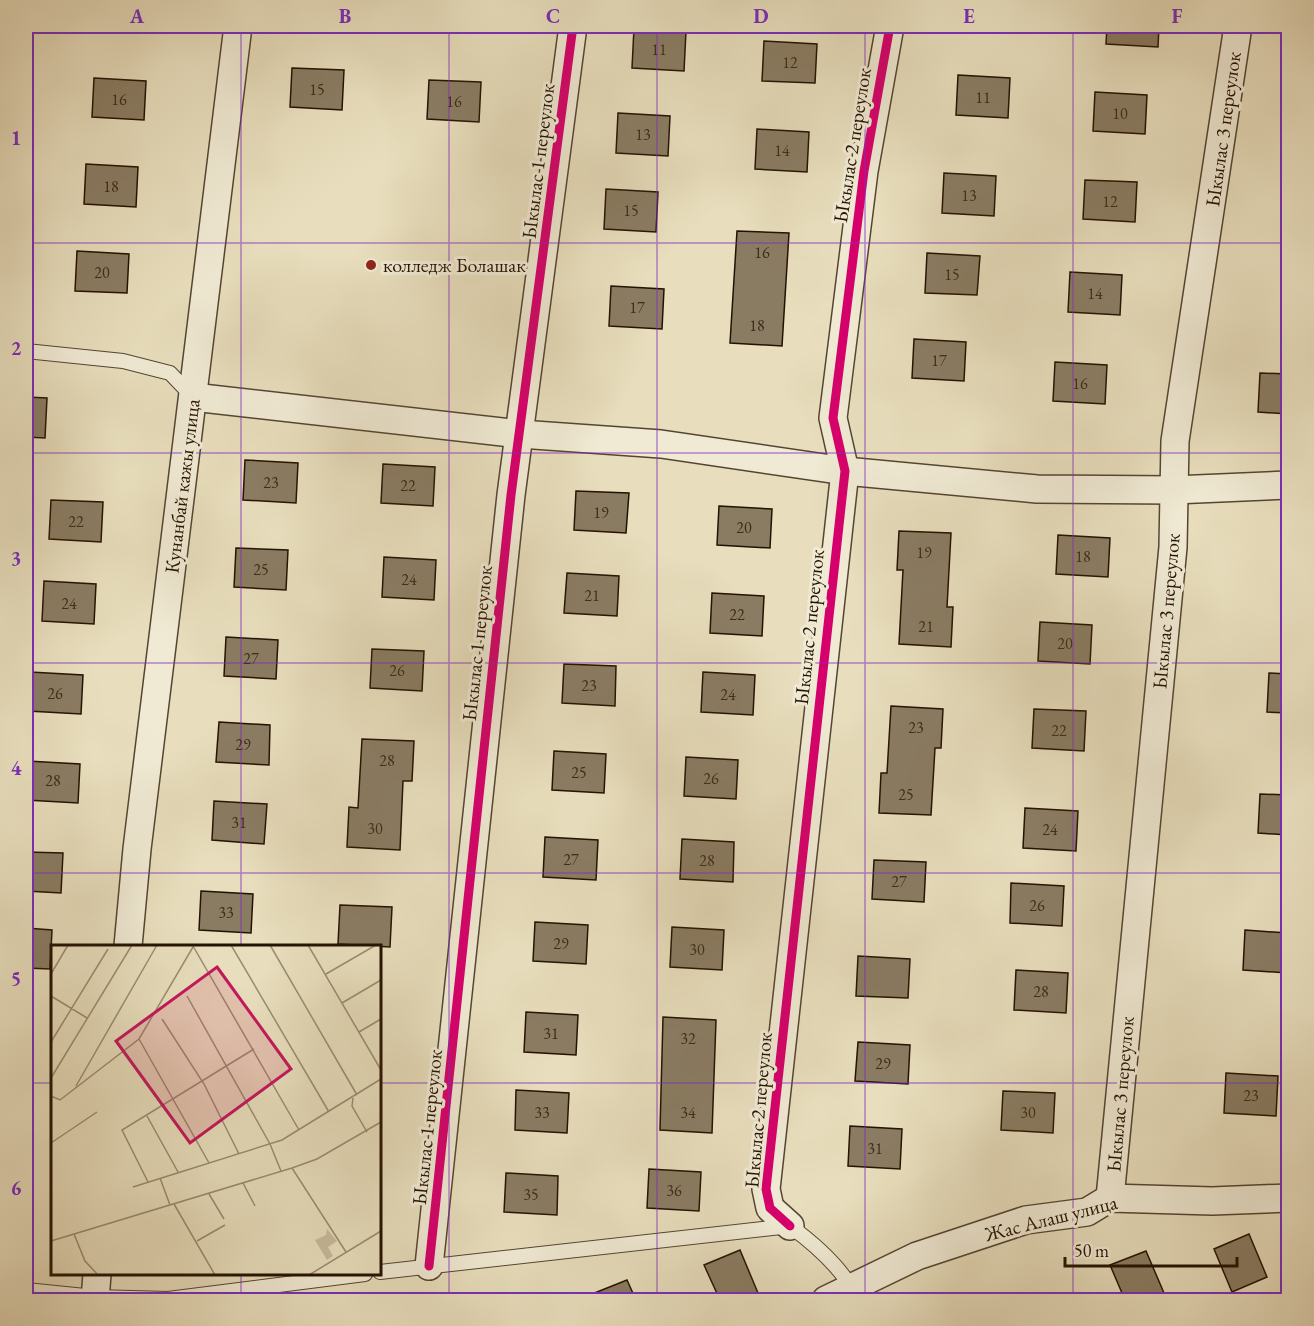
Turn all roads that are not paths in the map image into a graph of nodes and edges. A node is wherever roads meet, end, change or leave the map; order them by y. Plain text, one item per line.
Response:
1 (238, 26) edge
2 (573, 26) edge
3 (891, 26) edge
4 (1238, 26) edge
5 (26, 351) edge
6 (193, 397) junction
7 (520, 434) junction
8 (845, 471) junction
9 (1288, 485) edge
10 (1174, 490) junction
11 (128, 945) edge
12 (1110, 1198) junction
13 (1288, 1198) edge
14 (790, 1226) junction
15 (429, 1266) junction
16 (381, 1272) edge
17 (357, 1275) edge
18 (26, 1290) edge
19 (96, 1290) edge
20 (855, 1294) edge
21 (826, 1300) edge

1 - 6 street, Кунанбай кажы улица
2 - 7 street, Ыкылас 1 переулок
3 - 8 street, Ыкылас 2 переулок
4 - 10 street, Ыкылас 3 переулок
5 - 6 lane
6 - 7 street
6 - 11 street, Кунанбай кажы улица
7 - 8 street
7 - 15 street, Ыкылас 1 переулок
8 - 10 street
8 - 14 street, Ыкылас 2 переулок
9 - 10 street
10 - 12 street, Ыкылас 3 переулок
12 - 13 street, Жас Алаш улица
12 - 20 street, Жас Алаш улица
14 - 15 lane
14 - 20 lane
15 - 16 lane
17 - 19 lane
18 - 19 lane
20 - 21 street, Жас Алаш улица

